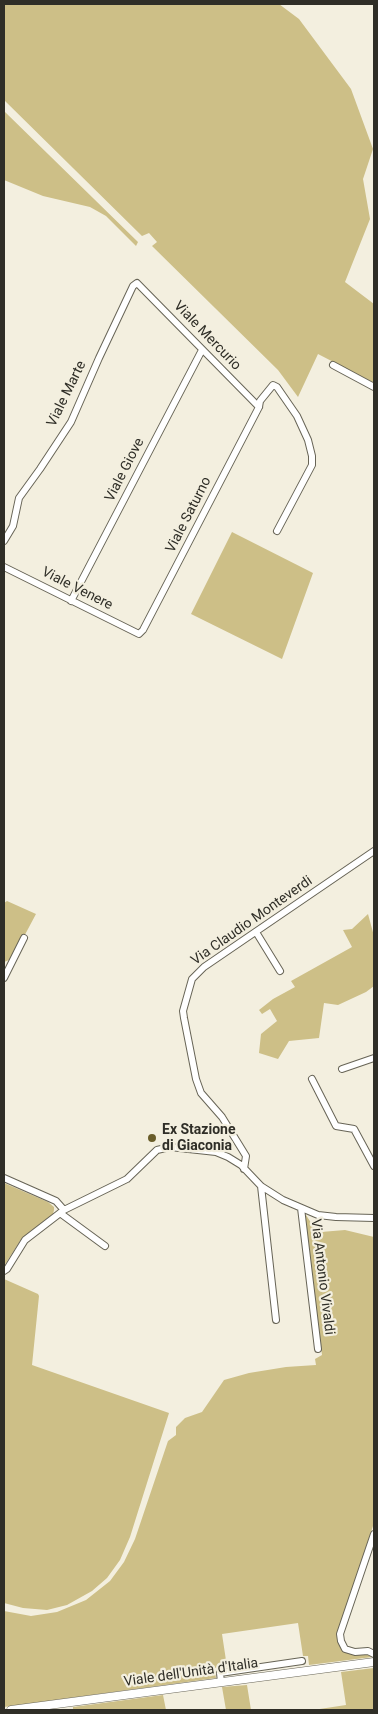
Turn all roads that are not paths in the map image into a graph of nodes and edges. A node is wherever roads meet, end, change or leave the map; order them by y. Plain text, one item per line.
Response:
1 (137, 283) joint
2 (202, 350) junction
3 (333, 366) dead end
4 (374, 387) edge
5 (259, 407) junction
6 (277, 531) dead end
7 (4, 541) edge
8 (4, 567) edge
9 (71, 601) junction
10 (139, 634) joint
11 (374, 851) edge
12 (256, 932) junction
13 (24, 938) dead end
14 (280, 971) dead end
15 (4, 978) edge
16 (374, 1058) edge
17 (342, 1069) dead end
18 (312, 1079) dead end
19 (374, 1166) edge
20 (244, 1169) junction
21 (4, 1178) edge
22 (261, 1186) junction
23 (301, 1208) junction
24 (62, 1211) junction
25 (374, 1218) edge
26 (105, 1246) dead end
27 (4, 1271) edge
28 (276, 1320) dead end
29 (318, 1349) dead end
30 (374, 1534) edge
31 (374, 1654) edge
32 (302, 1661) dead end
33 (374, 1662) edge
34 (221, 1682) junction
35 (11, 1710) edge

1 - 2 street, Viale Mercurio
1 - 7 street, Viale Marte
2 - 5 street, Viale Mercurio
2 - 9 street, Viale Giove
3 - 4 street
5 - 6 street, Viale Saturno
5 - 10 street, Viale Saturno
8 - 9 street, Viale Venere
9 - 10 street, Viale Venere
11 - 12 street, Via Claudio Monteverdi
12 - 14 street
12 - 20 street, Via Claudio Monteverdi
13 - 15 street
16 - 17 street
18 - 19 street
20 - 22 street
20 - 24 street
21 - 24 street
22 - 23 street
22 - 28 street
23 - 25 street
23 - 29 street, Via Antonio Vivaldi
24 - 26 street
24 - 27 street
30 - 31 street
32 - 34 street
33 - 34 street, Viale dell'Unità d'Italia
34 - 35 street, Viale dell'Unità d'Italia

